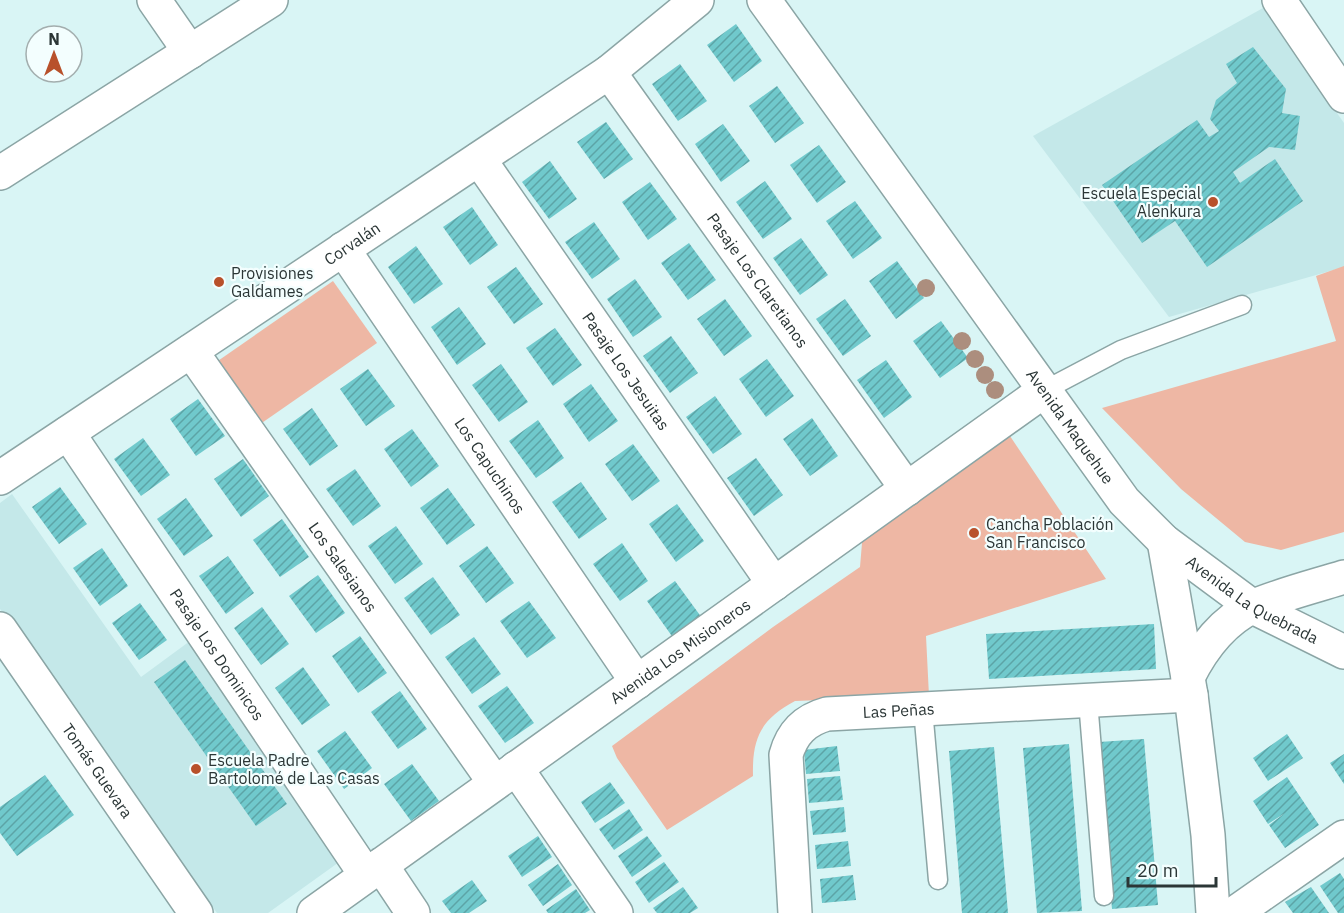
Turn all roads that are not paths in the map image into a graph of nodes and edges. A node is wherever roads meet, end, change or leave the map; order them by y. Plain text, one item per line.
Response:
1 (154, 0) edge
2 (271, 0) edge
3 (697, 0) edge
4 (764, 0) edge
5 (1279, 0) edge
6 (190, 52) junction
7 (609, 72) junction
8 (1344, 96) edge
9 (479, 159) junction
10 (0, 173) edge
11 (343, 249) junction
12 (1242, 305) dead end
13 (191, 351) junction
14 (1045, 390) junction
15 (68, 433) junction
16 (0, 478) edge
17 (907, 489) junction
18 (1164, 541) junction
19 (1344, 577) edge
20 (774, 584) junction
21 (1253, 607) junction
22 (0, 629) edge
23 (1344, 652) edge
24 (637, 682) junction
25 (1189, 686) junction
26 (1088, 701) junction
27 (923, 709) junction
28 (506, 776) junction
29 (1344, 837) edge
30 (373, 870) junction
31 (938, 880) dead end
32 (1104, 896) dead end
33 (196, 913) edge
34 (314, 913) edge
35 (413, 913) edge
36 (616, 913) edge
37 (795, 913) edge
38 (1213, 913) edge
39 (1235, 913) edge

1 - 6 street
2 - 6 street
3 - 7 street, Corvalán
4 - 14 street, Avenida Maquehue
5 - 8 street
6 - 10 street
7 - 9 street, Corvalán
7 - 17 street, Pasaje Los Claretianos
9 - 11 street, Corvalán
9 - 20 street, Pasaje Los Jesuitas
11 - 13 street, Corvalán
11 - 24 street, Los Capuchinos
12 - 14 lane
13 - 15 street, Corvalán
13 - 28 street, Los Salesianos
14 - 17 street, Avenida Los Misioneros
14 - 18 street, Avenida Maquehue
15 - 16 street, Corvalán
15 - 30 street, Pasaje Los Dominicos
17 - 20 street, Avenida Los Misioneros
18 - 21 street, Avenida La Quebrada
18 - 25 street
19 - 21 street
20 - 24 street, Avenida Los Misioneros
21 - 23 street, Avenida La Quebrada
21 - 25 street
22 - 33 street, Tomás Guevara
24 - 28 street, Avenida Los Misioneros
25 - 26 street, Las Peñas
25 - 38 street
26 - 27 street, Las Peñas
26 - 32 lane
27 - 31 lane
27 - 37 street, Las Peñas
28 - 30 street, Avenida Los Misioneros
28 - 36 street, Los Salesianos
29 - 39 street
30 - 34 street, Avenida Los Misioneros
30 - 35 street, Pasaje Los Dominicos

